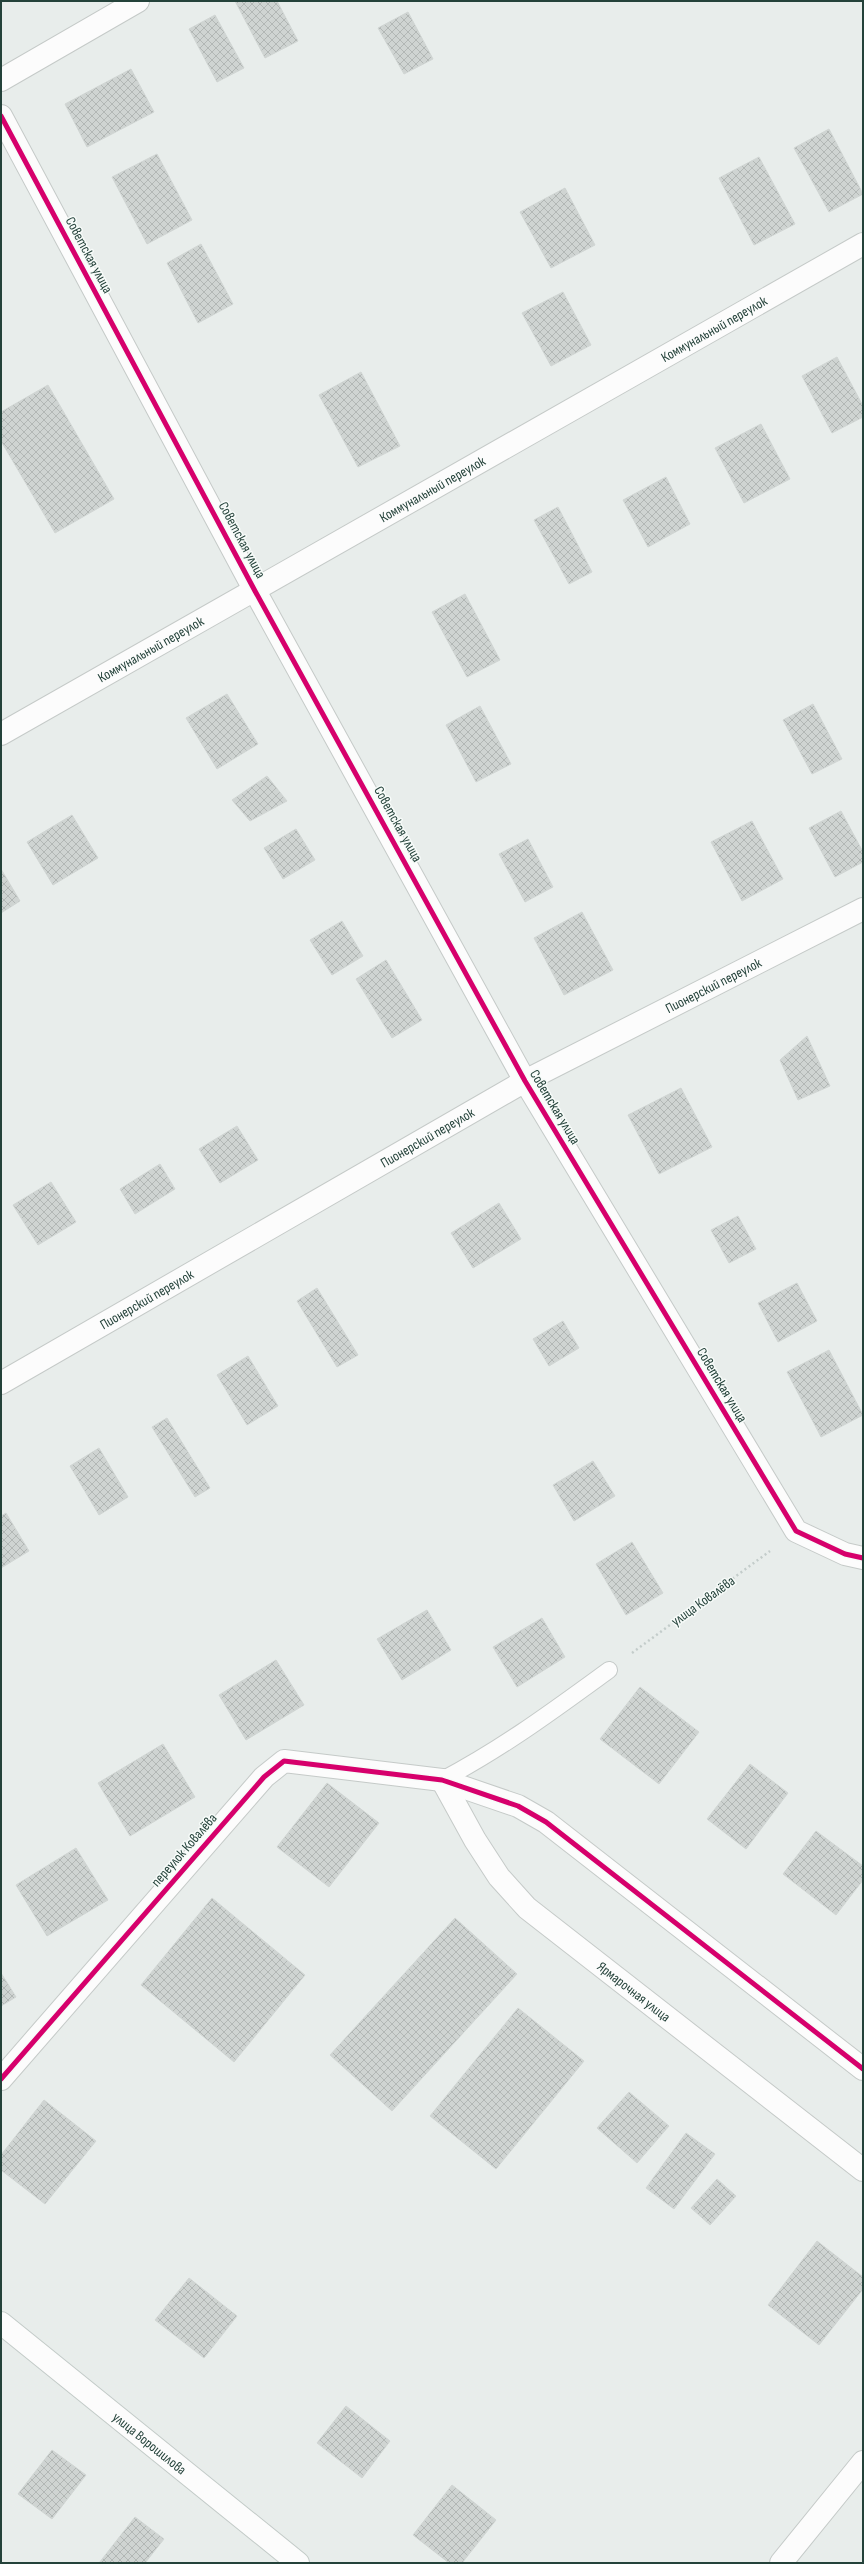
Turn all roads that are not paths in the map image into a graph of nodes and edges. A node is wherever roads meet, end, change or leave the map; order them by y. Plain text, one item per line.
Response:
1 (138, 1) edge
2 (1, 80) edge
3 (1, 116) edge
4 (863, 244) edge
5 (255, 590) junction
6 (1, 734) edge
7 (863, 908) edge
8 (526, 1081) junction
9 (1, 1383) edge
10 (863, 1558) edge
11 (609, 1670) road end
12 (442, 1780) junction
13 (863, 2069) edge
14 (1, 2079) edge
15 (863, 2170) edge
16 (1, 2323) edge
17 (863, 2462) edge
18 (298, 2563) edge
19 (781, 2563) edge

1 - 2 street
3 - 5 street, Советская улица
4 - 5 street, Коммунальный переулок
5 - 6 street, Коммунальный переулок
5 - 8 street, Советская улица
7 - 8 street, Пионерский переулок
8 - 9 street, Пионерский переулок
8 - 10 street, Советская улица
11 - 12 lane
12 - 13 street, переулок Ковалёва
12 - 14 street, переулок Ковалёва
12 - 15 street, Ярмарочная улица
16 - 18 street, улица Ворошилова
17 - 19 street

